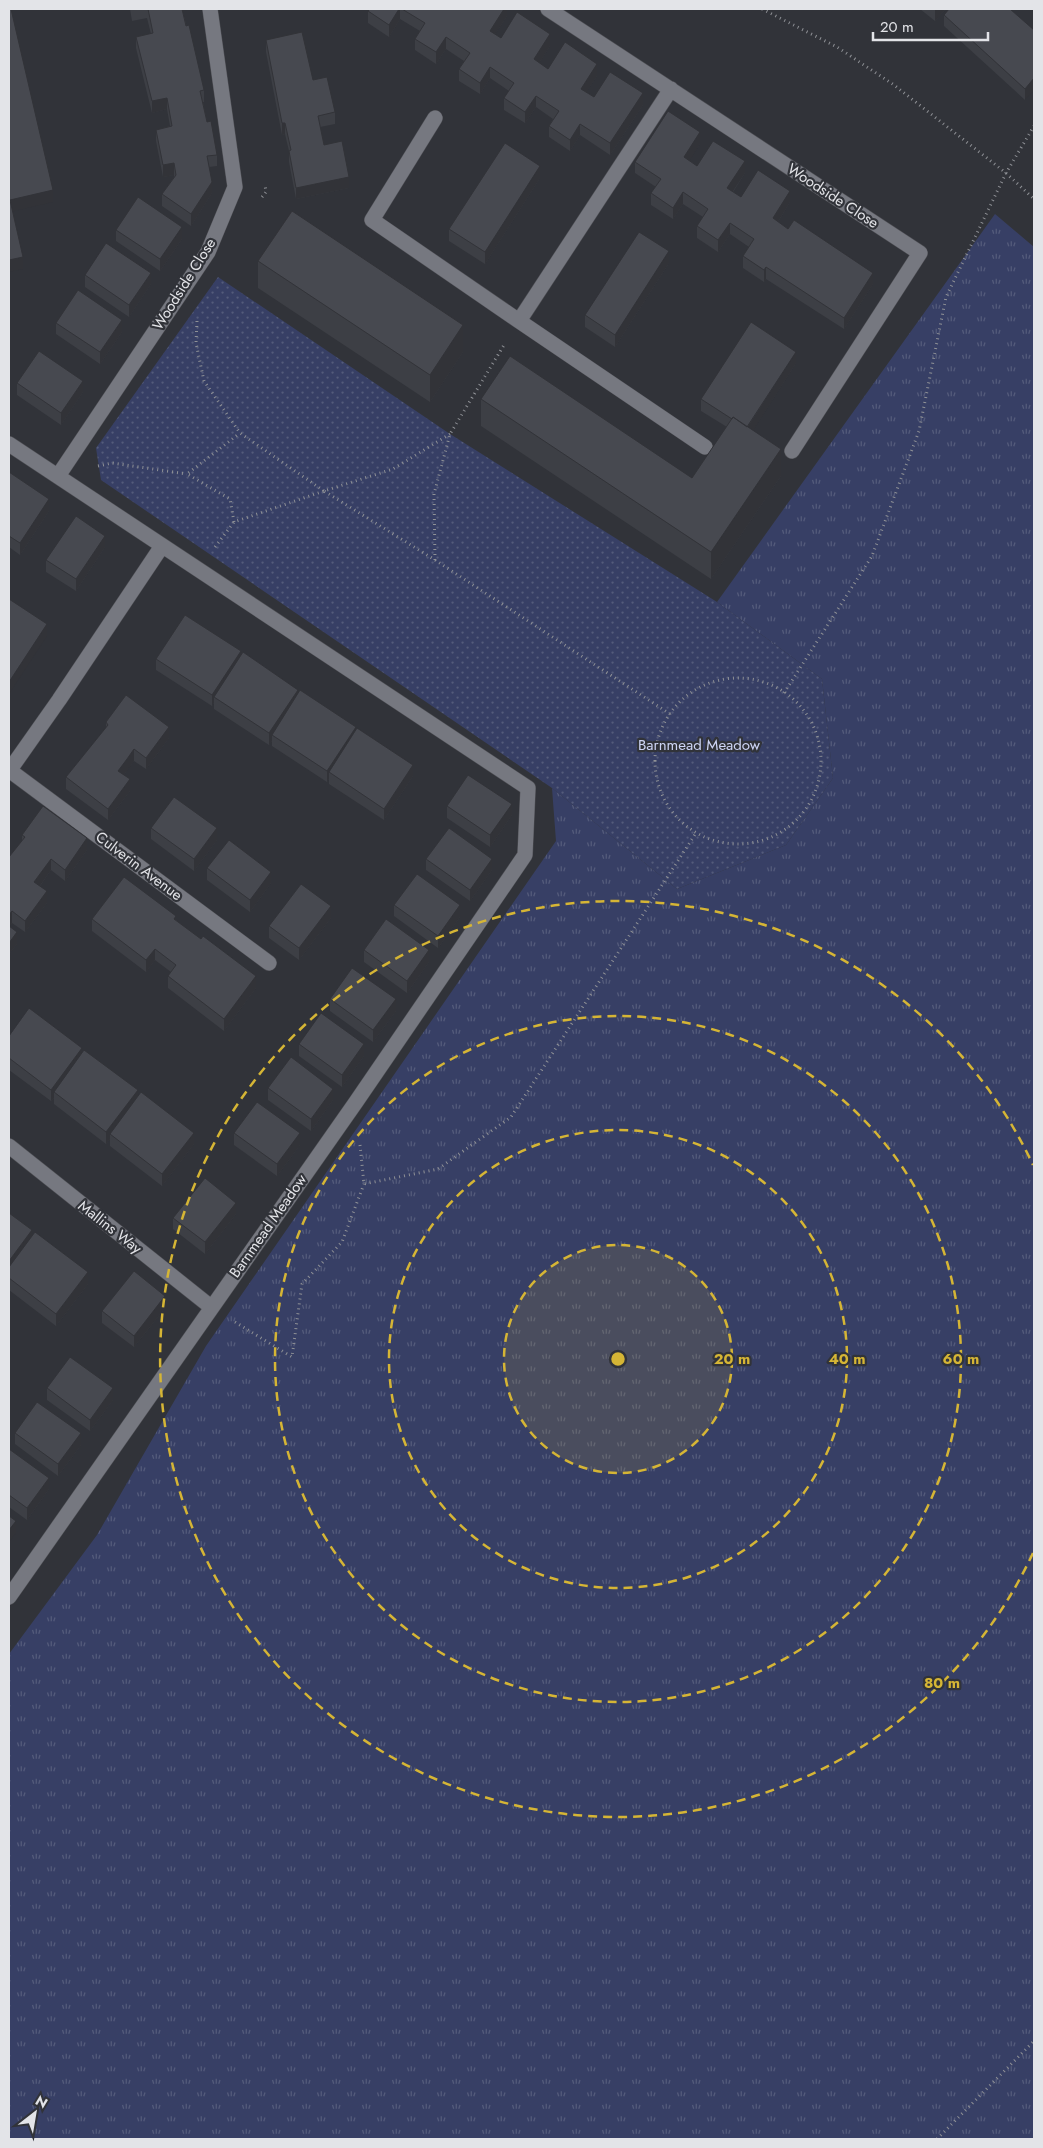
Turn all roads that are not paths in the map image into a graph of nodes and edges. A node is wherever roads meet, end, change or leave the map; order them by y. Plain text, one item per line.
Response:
1 (210, 9) edge
2 (548, 9) edge
3 (671, 89) junction
4 (434, 118) dead end
5 (519, 322) junction
6 (9, 444) edge
7 (704, 447) dead end
8 (792, 451) dead end
9 (58, 476) junction
10 (162, 546) junction
11 (9, 770) edge
12 (269, 963) dead end
13 (9, 1146) edge
14 (211, 1307) junction
15 (9, 1597) edge

1 - 9 street, Woodside Close
2 - 3 street, Woodside Close
3 - 5 street
3 - 8 street, Woodside Close
4 - 5 street
5 - 7 street
6 - 9 street
9 - 10 street
10 - 11 street, Culverin Avenue
10 - 14 street, Barnmead Meadow
11 - 12 street, Culverin Avenue
13 - 14 street, Mallins Way
14 - 15 street, Barnmead Meadow

